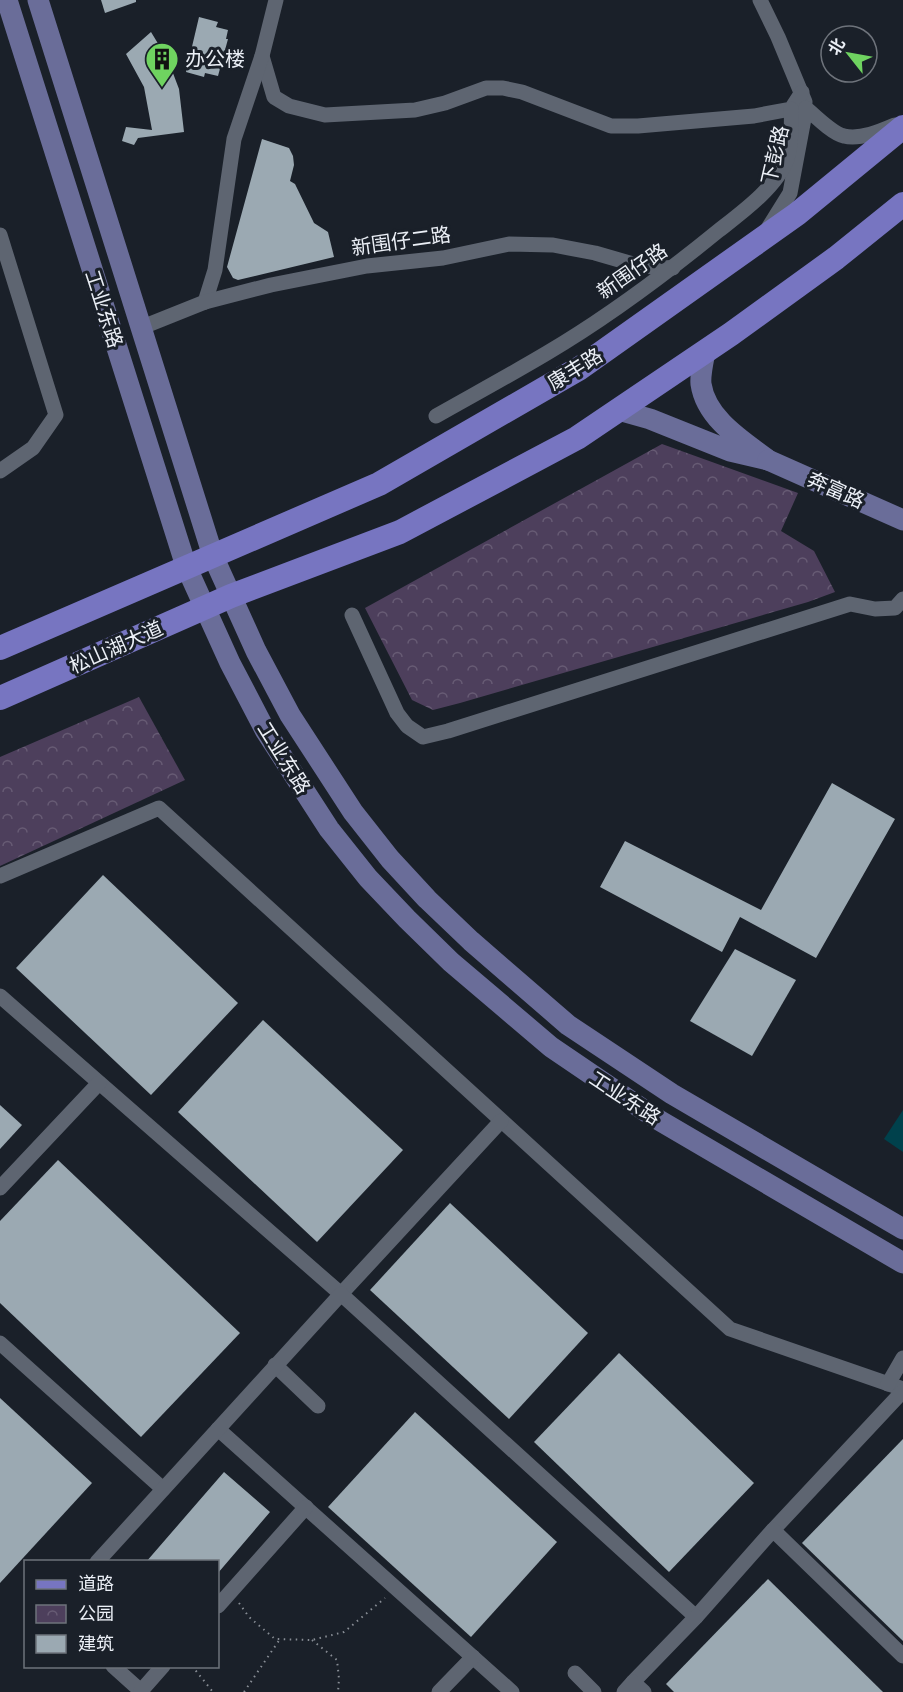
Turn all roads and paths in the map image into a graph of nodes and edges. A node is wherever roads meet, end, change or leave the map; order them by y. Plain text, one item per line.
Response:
1 (7, 0) edge
2 (38, 0) edge
3 (276, 0) edge
4 (760, 0) edge
5 (262, 56) junction
6 (799, 108) junction
7 (903, 121) edge
8 (903, 127) edge
9 (903, 204) edge
10 (0, 235) edge
11 (761, 240) junction
12 (673, 268) junction
13 (205, 302) junction
14 (140, 328) junction
15 (705, 352) junction
16 (618, 410) junction
17 (436, 416) dead end
18 (768, 460) junction
19 (0, 471) edge
20 (903, 520) edge
21 (213, 555) junction
22 (186, 566) junction
23 (231, 596) junction
24 (903, 599) edge
25 (205, 608) junction
26 (352, 615) dead end
27 (0, 648) edge
28 (0, 698) edge
29 (0, 876) edge
30 (0, 996) edge
31 (99, 1083) junction
32 (501, 1121) junction
33 (0, 1188) edge
34 (903, 1229) edge
35 (903, 1263) edge
36 (340, 1294) junction
37 (0, 1343) edge
38 (903, 1358) edge
39 (275, 1365) junction
40 (898, 1388) edge
41 (318, 1406) dead end
42 (218, 1428) junction
43 (163, 1489) junction
44 (306, 1507) junction
45 (772, 1530) junction
46 (100, 1560) edge
47 (396, 1588) junction
48 (231, 1591) junction
49 (219, 1605) edge
50 (696, 1617) junction
51 (280, 1639) junction
52 (312, 1640) junction
53 (903, 1656) edge
54 (473, 1657) junction
55 (115, 1668) edge
56 (161, 1668) edge
57 (194, 1668) edge
58 (575, 1673) dead end
59 (633, 1689) edge
60 (142, 1692) edge
61 (213, 1692) edge
62 (244, 1692) edge
63 (338, 1692) edge
64 (440, 1692) edge
65 (512, 1692) edge
66 (594, 1692) edge

1 - 22 main road, 工业东路
2 - 14 main road, 工业东路
3 - 5 street
4 - 6 street, 下彭路
5 - 6 street
5 - 13 street
6 - 7 street, 下彭路
6 - 11 street, 下彭路
6 - 12 street, 新围仔路
8 - 11 main road, 康丰路
9 - 15 main road
10 - 19 street
11 - 21 main road, 康丰路
12 - 13 street, 新围仔二路
12 - 17 street, 新围仔路
13 - 14 street, 新围仔二路
14 - 21 main road, 工业东路
15 - 16 main road
15 - 18 main road
16 - 18 main road
16 - 23 main road
18 - 20 main road, 奔富路
21 - 22 main road
21 - 23 main road, 工业东路
22 - 25 main road, 工业东路
22 - 27 main road
23 - 25 main road, 松山湖大道
23 - 34 main road, 工业东路
24 - 26 street
25 - 28 main road, 松山湖大道
25 - 35 main road, 工业东路
29 - 32 street
30 - 31 street
31 - 33 street
31 - 36 street
32 - 36 street
32 - 40 street
36 - 39 street
36 - 50 street
37 - 43 street
38 - 40 street
39 - 41 street
39 - 42 street
40 - 45 street
42 - 43 street
42 - 44 street
43 - 46 street
44 - 47 street
44 - 48 street
45 - 50 street
45 - 53 street
47 - 52 path
47 - 54 street
48 - 49 street
48 - 51 path
50 - 59 street
51 - 52 path
51 - 62 path
52 - 63 path
54 - 64 street
54 - 65 street
55 - 60 street
56 - 60 street
57 - 61 path
58 - 66 street

